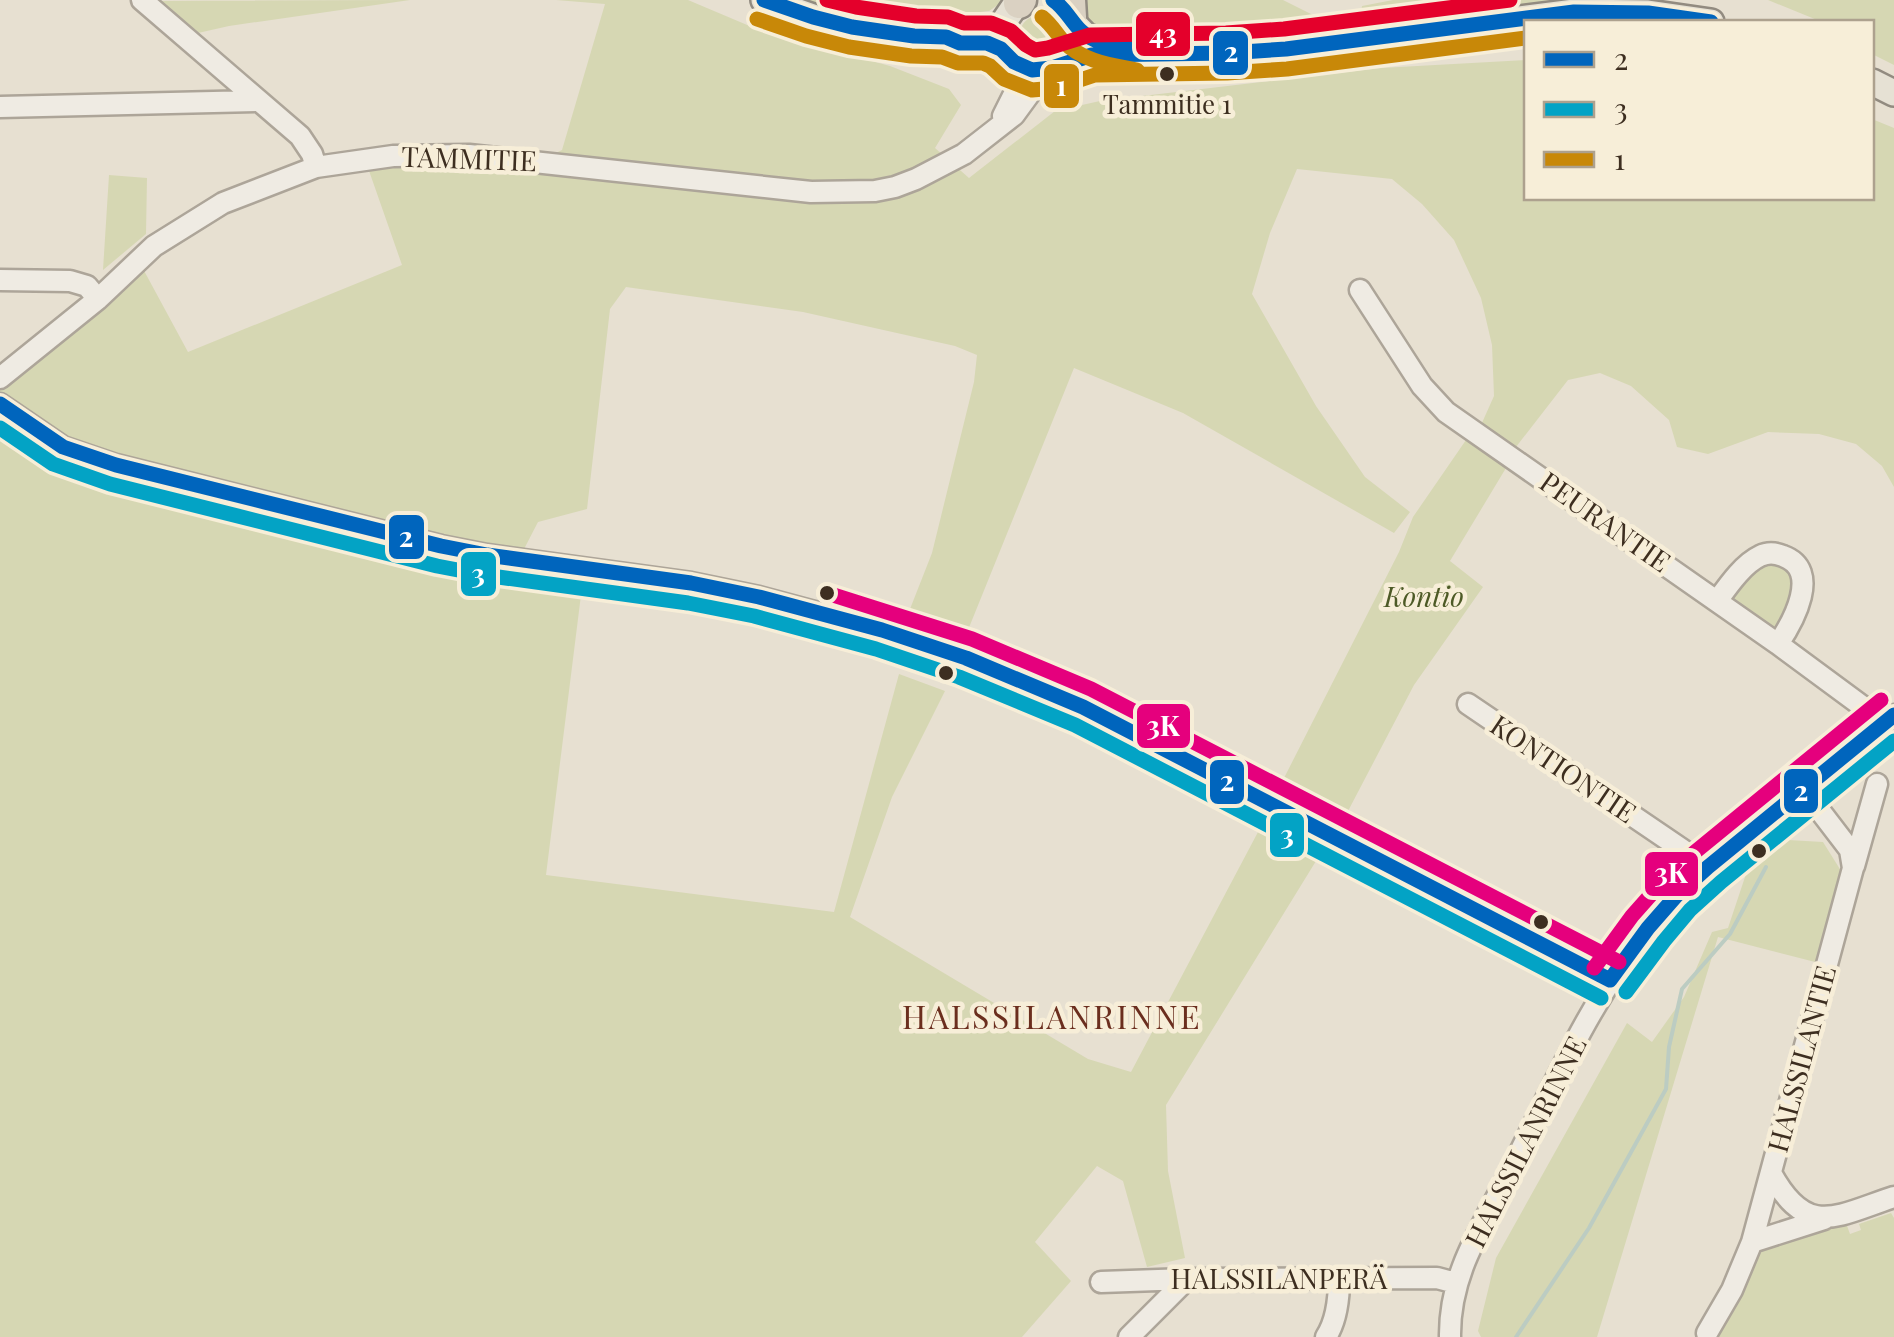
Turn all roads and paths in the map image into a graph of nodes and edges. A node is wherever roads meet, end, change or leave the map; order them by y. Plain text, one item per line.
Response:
1 (142, 0) edge
2 (764, 0) edge
3 (1020, 3) edge
4 (1067, 10) edge
5 (1697, 20) edge
6 (946, 37) junction
7 (1169, 54) junction
8 (1013, 61) junction
9 (1055, 66) junction
10 (259, 101) junction
11 (0, 107) edge
12 (990, 133) junction
13 (316, 167) junction
14 (0, 280) edge
15 (1360, 290) dead end
16 (98, 299) junction
17 (0, 378) edge
18 (0, 404) edge
19 (1717, 601) junction
20 (1778, 644) junction
21 (1468, 704) dead end
22 (1888, 720) edge
23 (1877, 784) dead end
24 (1804, 790) junction
25 (1708, 866) junction
26 (1854, 868) junction
27 (1610, 980) junction
28 (1771, 1173) junction
29 (1894, 1197) edge
30 (1826, 1219) junction
31 (1752, 1242) junction
32 (1187, 1279) junction
33 (1339, 1280) junction
34 (1101, 1282) dead end
35 (1456, 1283) junction
36 (1707, 1332) dead end
37 (1129, 1337) edge
38 (1326, 1337) edge
39 (1450, 1337) edge

1 - 10 street
2 - 6 main road
3 - 6 main road
3 - 8 main road
4 - 7 main road
4 - 9 main road
5 - 7 main road
6 - 8 main road
7 - 9 main road
8 - 9 main road
8 - 12 street, TAMMITIE
9 - 12 street, TAMMITIE
10 - 11 street
10 - 13 street
12 - 13 street, TAMMITIE
13 - 16 street, TAMMITIE
14 - 16 street
15 - 19 street, PEURANTIE
16 - 17 street, TAMMITIE
18 - 27 street
19 - 20 street, PEURANTIE
19 - 20 street
20 - 22 street, PEURANTIE
21 - 25 street, KONTIONTIE
22 - 24 street, HALSSILANRINNE
23 - 26 street, HALSSILANTIE
24 - 25 street, HALSSILANRINNE
24 - 26 street
25 - 27 street, HALSSILANRINNE
26 - 28 street, HALSSILANTIE
27 - 35 street, HALSSILANRINNE
28 - 30 street
28 - 31 street, HALSSILANTIE
29 - 30 street
30 - 31 street
31 - 36 street, HALSSILANTIE
32 - 33 street, HALSSILANPERÄ
32 - 34 street, HALSSILANPERÄ
32 - 37 street
33 - 35 street, HALSSILANPERÄ
33 - 38 street
35 - 39 street, HALSSILANRINNE

